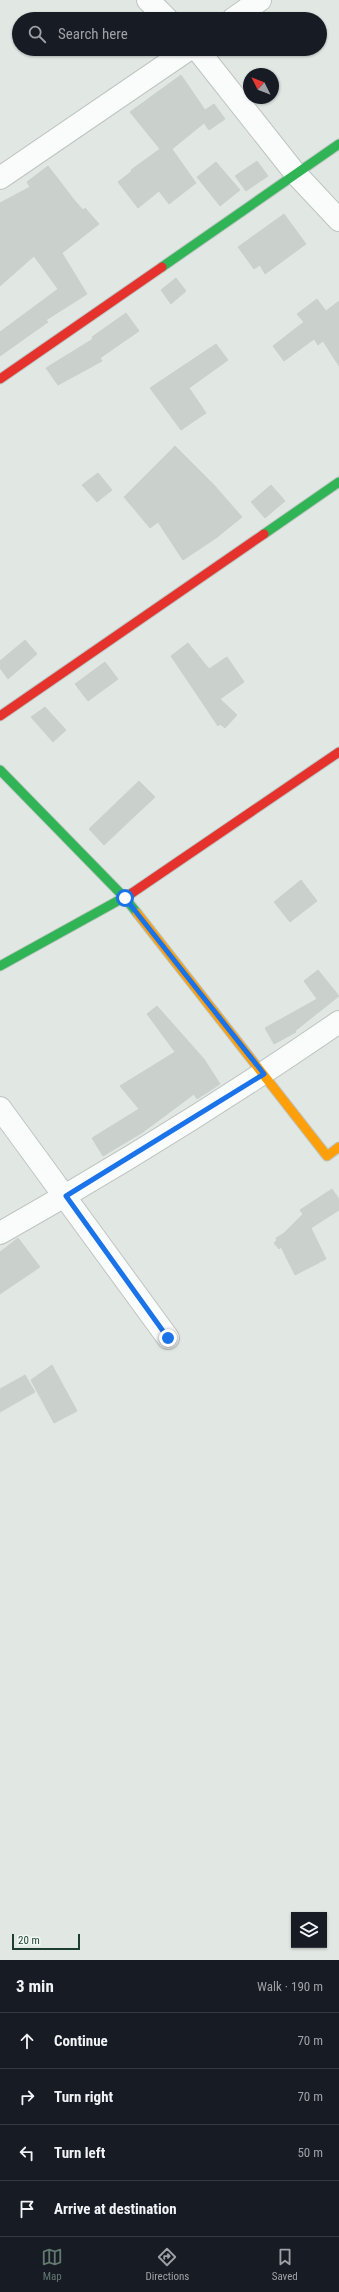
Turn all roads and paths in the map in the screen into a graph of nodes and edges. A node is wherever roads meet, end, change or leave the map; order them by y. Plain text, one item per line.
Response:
1 (148, 0) edge
2 (260, 0) edge
3 (160, 12) edge
4 (243, 12) edge
5 (179, 56) edge
6 (203, 56) edge
7 (339, 144) edge
8 (295, 173) junction
9 (0, 178) edge
10 (339, 220) edge
11 (0, 379) edge
12 (339, 482) edge
13 (0, 716) edge
14 (339, 752) edge
15 (0, 770) edge
16 (125, 898) junction
17 (0, 966) edge
18 (339, 1022) edge
19 (264, 1074) junction
20 (0, 1108) edge
21 (339, 1147) edge
22 (66, 1196) junction
23 (0, 1232) edge
24 (168, 1338) dead end

1 - 3 street
2 - 4 street
5 - 9 street
6 - 8 street
7 - 8 street
8 - 10 street
8 - 11 street
12 - 13 street
14 - 16 street
15 - 16 street
16 - 17 street
16 - 19 street
18 - 19 street
19 - 21 street
19 - 22 street
20 - 22 street
22 - 23 street
22 - 24 street

